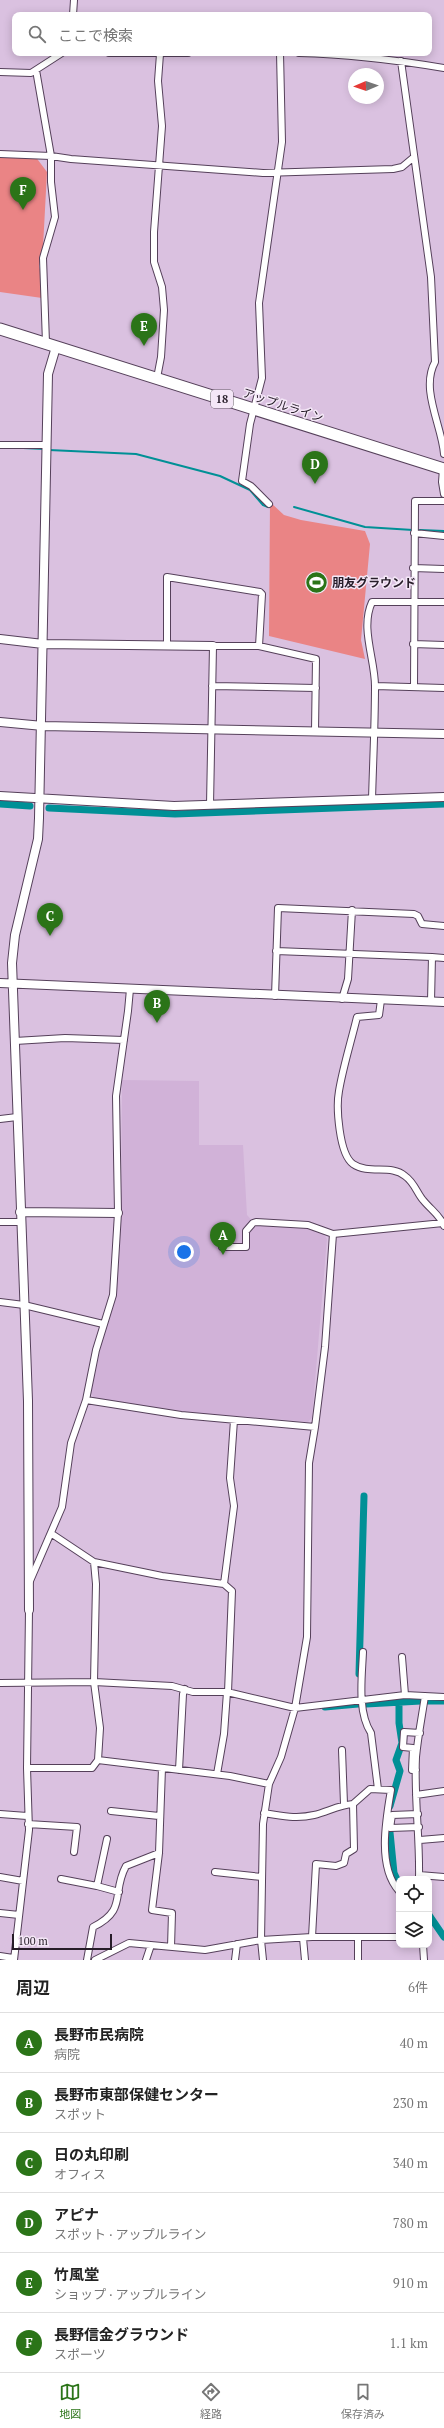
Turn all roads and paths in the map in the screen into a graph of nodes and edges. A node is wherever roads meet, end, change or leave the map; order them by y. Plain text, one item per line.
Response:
1 (74, 0) edge
2 (73, 12) edge
3 (57, 56) edge
4 (160, 56) edge
5 (280, 56) edge
6 (337, 56) edge
7 (400, 61) junction
8 (444, 68) edge
9 (36, 70) junction
10 (0, 72) edge
11 (0, 154) edge
12 (51, 156) junction
13 (414, 157) junction
14 (158, 165) junction
15 (278, 172) junction
16 (0, 328) edge
17 (51, 345) junction
18 (156, 378) junction
19 (255, 410) junction
20 (0, 445) edge
21 (46, 445) junction
22 (444, 454) edge
23 (443, 469) edge
24 (444, 494) edge
25 (444, 501) edge
26 (269, 504) dead end
27 (414, 534) junction
28 (444, 536) edge
29 (414, 568) junction
30 (444, 569) edge
31 (413, 601) junction
32 (444, 602) edge
33 (0, 639) edge
34 (43, 644) junction
35 (414, 644) junction
36 (167, 645) junction
37 (444, 645) edge
38 (213, 646) junction
39 (259, 646) junction
40 (212, 686) junction
41 (375, 686) junction
42 (414, 687) junction
43 (316, 688) junction
44 (444, 688) edge
45 (0, 722) edge
46 (43, 726) junction
47 (212, 730) junction
48 (315, 731) junction
49 (373, 733) junction
50 (444, 734) edge
51 (0, 796) edge
52 (444, 797) edge
53 (40, 799) junction
54 (372, 800) junction
55 (210, 805) junction
56 (352, 910) junction
57 (444, 926) edge
58 (276, 951) junction
59 (349, 954) junction
60 (432, 958) junction
61 (444, 958) edge
62 (0, 983) edge
63 (12, 984) junction
64 (130, 989) junction
65 (275, 996) junction
66 (342, 999) junction
67 (381, 1000) junction
68 (431, 1001) junction
69 (444, 1002) edge
70 (124, 1040) junction
71 (15, 1041) junction
72 (17, 1117) junction
73 (0, 1119) edge
74 (20, 1212) junction
75 (118, 1213) junction
76 (0, 1222) edge
77 (20, 1222) junction
78 (443, 1225) edge
79 (333, 1234) junction
80 (222, 1247) dead end
81 (0, 1302) edge
82 (24, 1305) junction
83 (103, 1324) junction
84 (86, 1400) junction
85 (234, 1420) junction
86 (315, 1427) junction
87 (52, 1534) junction
88 (94, 1562) junction
89 (29, 1582) junction
90 (224, 1584) junction
91 (29, 1610) joint
92 (363, 1652) dead end
93 (402, 1658) dead end
94 (29, 1682) junction
95 (94, 1682) junction
96 (0, 1683) edge
97 (186, 1689) junction
98 (227, 1692) junction
99 (405, 1695) junction
100 (425, 1696) junction
101 (444, 1697) edge
102 (362, 1700) junction
103 (295, 1708) junction
104 (420, 1733) junction
105 (342, 1750) dead end
106 (98, 1760) junction
107 (27, 1768) junction
108 (162, 1768) junction
109 (179, 1770) junction
110 (416, 1770) junction
111 (217, 1774) junction
112 (268, 1784) junction
113 (378, 1789) junction
114 (444, 1791) edge
115 (416, 1795) junction
116 (344, 1804) junction
117 (353, 1804) junction
118 (111, 1811) dead end
119 (264, 1813) junction
120 (0, 1814) edge
121 (418, 1814) junction
122 (28, 1816) junction
123 (159, 1816) junction
124 (28, 1824) junction
125 (419, 1827) junction
126 (444, 1838) edge
127 (108, 1839) dead end
128 (420, 1840) junction
129 (74, 1852) dead end
130 (159, 1853) junction
131 (215, 1872) dead end
132 (419, 1876) edge
133 (0, 1877) edge
134 (262, 1877) junction
135 (432, 1877) edge
136 (444, 1877) edge
137 (61, 1879) dead end
138 (23, 1881) junction
139 (97, 1886) junction
140 (396, 1887) edge
141 (119, 1892) junction
142 (0, 1913) edge
143 (19, 1915) junction
144 (358, 1936) junction
145 (312, 1937) junction
146 (396, 1937) edge
147 (303, 1938) junction
148 (261, 1940) junction
149 (237, 1944) junction
150 (151, 1945) junction
151 (171, 1947) junction
152 (424, 1948) edge
153 (0, 1956) edge
154 (13, 1959) edge
155 (87, 1960) edge
156 (95, 1960) edge
157 (146, 1960) edge
158 (235, 1960) edge
159 (263, 1960) edge
160 (305, 1960) edge
161 (358, 1960) edge
162 (424, 1960) edge

1 - 2 street
3 - 9 street
4 - 14 street
5 - 15 street
6 - 7 street
7 - 8 street
7 - 13 street
9 - 10 street
9 - 12 street
11 - 12 street
12 - 14 street
12 - 17 street
13 - 15 street
13 - 22 street
14 - 15 street
14 - 18 street
15 - 19 street
16 - 17 highway, アップルライン / 18
17 - 18 highway, アップルライン / 18
17 - 21 street
18 - 19 highway, アップルライン / 18
19 - 23 highway, アップルライン / 18
19 - 26 street
20 - 21 street
21 - 34 street
23 - 24 street
25 - 27 street
27 - 28 street
27 - 29 street
29 - 30 street
29 - 31 street
31 - 32 street
31 - 35 street
31 - 41 street
33 - 34 street
34 - 36 street
34 - 46 street
35 - 37 street
35 - 42 street
36 - 38 street
36 - 39 street
38 - 39 street
38 - 40 street
39 - 43 street
40 - 43 street
40 - 47 street
41 - 42 street
41 - 49 street
42 - 44 street
43 - 48 street
45 - 46 street
46 - 47 street
46 - 53 street
47 - 48 street
47 - 55 street
48 - 49 street
49 - 50 street
49 - 54 street
51 - 53 street
52 - 54 street
53 - 55 street
53 - 63 street
54 - 55 street
56 - 57 street
56 - 58 street
56 - 59 street
58 - 59 street
58 - 65 street
59 - 60 street
59 - 66 street
60 - 61 street
60 - 68 street
62 - 63 street
63 - 64 street
63 - 71 street
64 - 65 street
64 - 70 street
65 - 66 street
66 - 67 street
67 - 68 street
67 - 78 street
68 - 69 street
70 - 71 street
70 - 75 street
71 - 72 street
72 - 73 street
72 - 74 street
74 - 75 street
74 - 77 street
75 - 83 street
76 - 77 street
77 - 82 street
78 - 79 street
79 - 80 street
79 - 86 street
81 - 82 street
82 - 83 street
82 - 89 street
83 - 84 street
84 - 85 street
84 - 87 street
85 - 86 street
85 - 90 street
86 - 103 street
87 - 88 street
87 - 89 street
88 - 90 street
88 - 95 street
89 - 91 street
90 - 98 street
91 - 94 street
92 - 102 street
93 - 99 street
94 - 95 street
94 - 96 street
94 - 107 street
95 - 97 street
95 - 106 street
97 - 98 street
97 - 109 street
98 - 103 street
98 - 111 street
99 - 100 street
99 - 102 street
100 - 101 street
100 - 104 street
102 - 103 street
102 - 113 street
103 - 112 street
104 - 110 street
104 - 110 street
105 - 116 street
106 - 107 street
106 - 108 street
107 - 122 street
108 - 109 street
108 - 123 street
109 - 111 street
110 - 115 street
111 - 112 street
112 - 119 street
113 - 117 street
113 - 140 street
114 - 115 street
115 - 121 street
116 - 117 street
116 - 119 street
117 - 145 street
118 - 123 street
119 - 134 street
120 - 122 street
121 - 125 street
121 - 125 street
122 - 124 street
123 - 130 street
124 - 129 street
124 - 138 street
125 - 128 street
126 - 128 street
127 - 139 street
128 - 132 street
130 - 141 street
130 - 151 street
131 - 134 street
133 - 138 street
134 - 148 street
135 - 136 street
137 - 139 street
138 - 143 street
139 - 141 street
141 - 155 street
142 - 143 street
143 - 154 street
144 - 145 street
144 - 146 street
144 - 161 street
145 - 147 street
147 - 148 street
147 - 160 street
148 - 149 street
148 - 159 street
149 - 151 street
149 - 158 street
150 - 151 street
150 - 156 street
150 - 157 street
152 - 162 street
153 - 154 street

